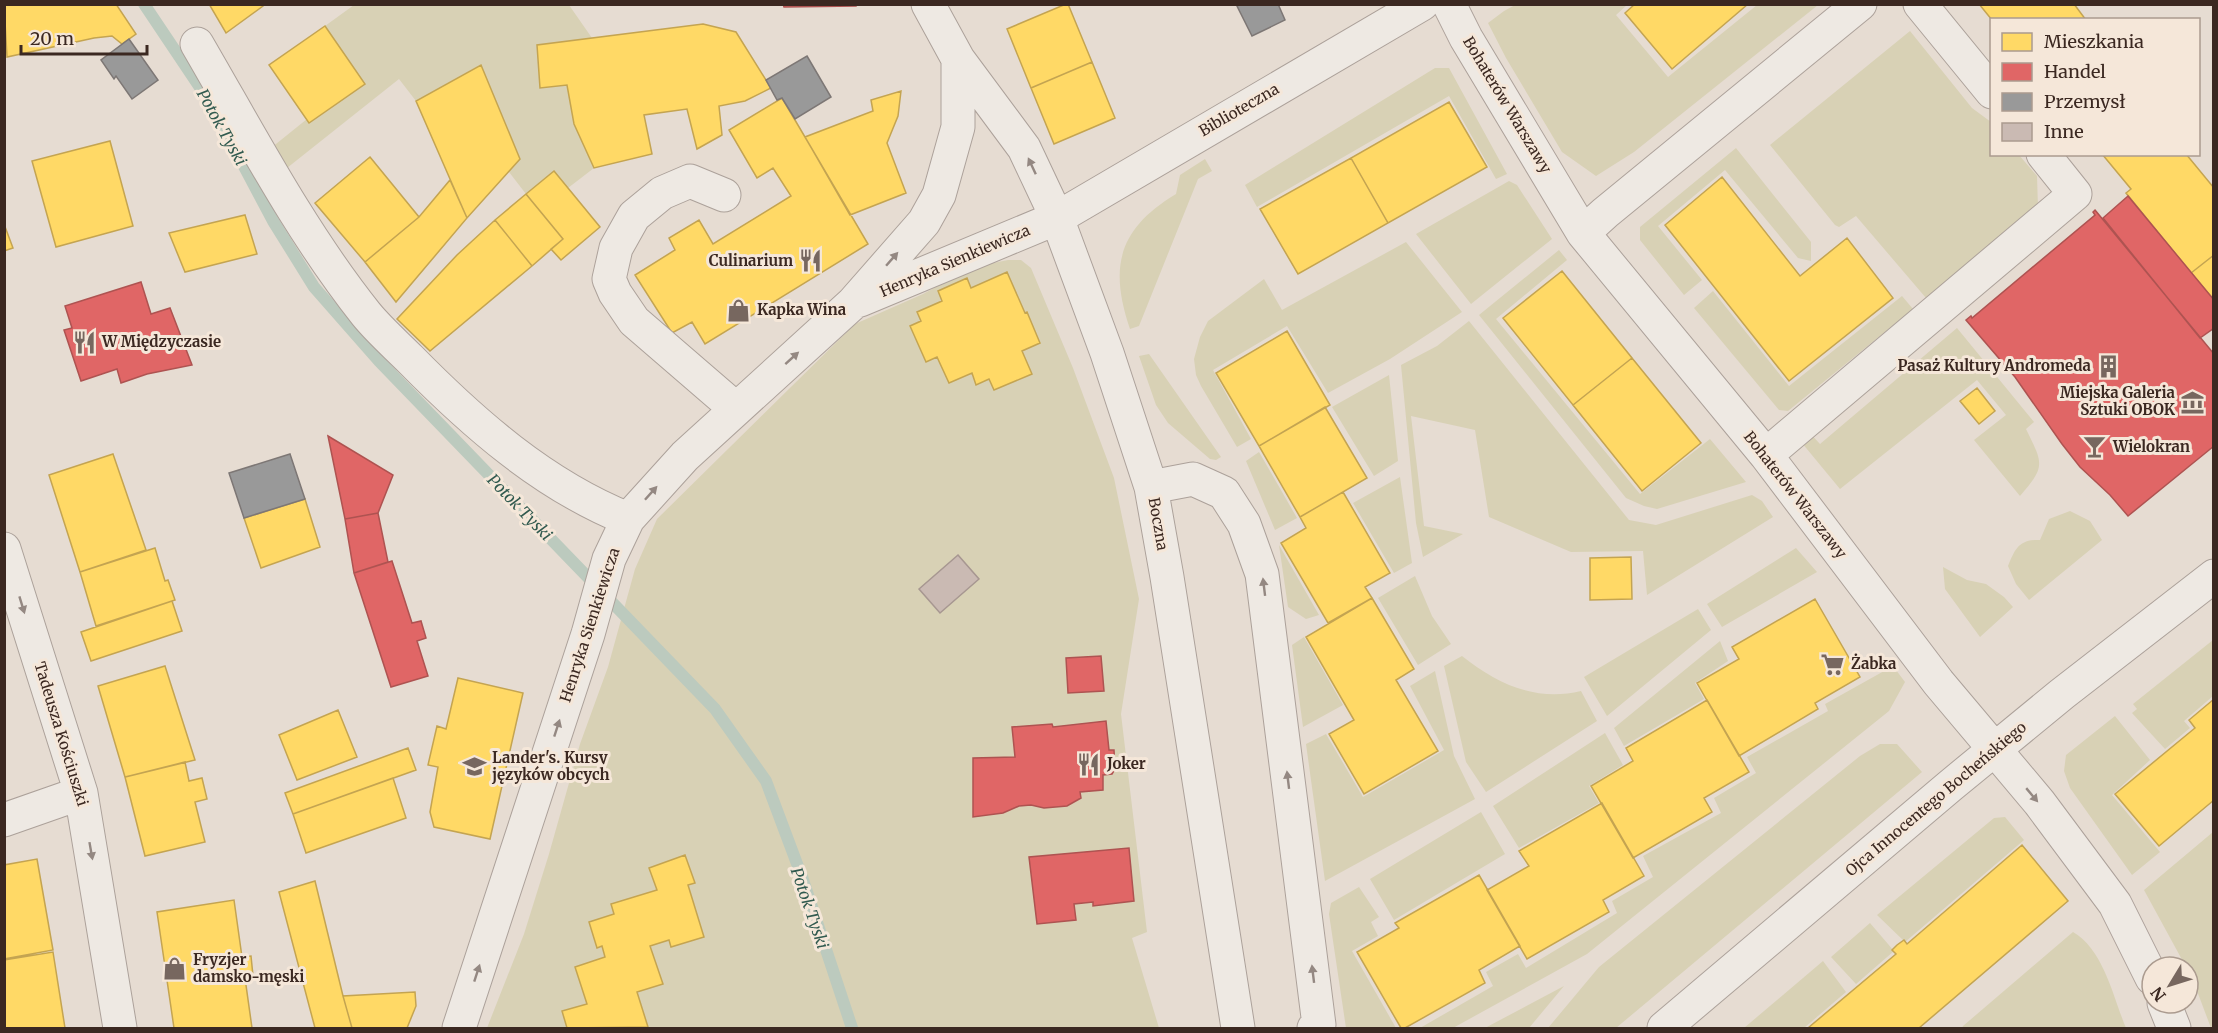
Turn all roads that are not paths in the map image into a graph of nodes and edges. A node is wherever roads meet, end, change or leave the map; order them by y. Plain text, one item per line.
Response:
1 (928, 4) edge
2 (1422, 4) edge
3 (1449, 4) edge
4 (1860, 4) edge
5 (1920, 4) edge
6 (197, 44) dead end
7 (958, 59) junction
8 (1990, 90) edge
9 (2045, 156) edge
10 (724, 195) dead end
11 (1057, 218) junction
12 (1583, 233) junction
13 (853, 303) junction
14 (736, 409) junction
15 (1766, 454) junction
16 (1151, 486) junction
17 (628, 519) junction
18 (4, 549) edge
19 (2214, 576) edge
20 (1994, 750) junction
21 (81, 794) junction
22 (4, 820) edge
23 (2140, 955) edge
24 (120, 1029) edge
25 (459, 1029) edge
26 (1238, 1029) edge
27 (1314, 1029) edge
28 (1664, 1029) edge

1 - 7 street, Henryka Sienkiewicza
2 - 11 street, Biblioteczna
3 - 12 street, Bohaterów Warszawy
4 - 12 street
5 - 8 street
6 - 17 street
11 -> 7 street, Boczna
13 -> 7 street, Henryka Sienkiewicza
9 - 15 street
10 - 14 street
11 - 13 street, Henryka Sienkiewicza
11 - 16 street, Boczna
12 - 15 street, Bohaterów Warszawy
14 -> 13 street, Henryka Sienkiewicza
17 -> 14 street, Henryka Sienkiewicza
15 - 20 street, Bohaterów Warszawy
16 - 26 street, Boczna
27 -> 16 street
25 -> 17 street, Henryka Sienkiewicza
18 -> 21 street, Tadeusza Kościuszki
19 - 20 street, Ojca Innocentego Bocheńskiego
20 -> 23 street, Bohaterów Warszawy
20 - 28 street, Ojca Innocentego Bocheńskiego
21 - 22 street
21 -> 24 street, Tadeusza Kościuszki

